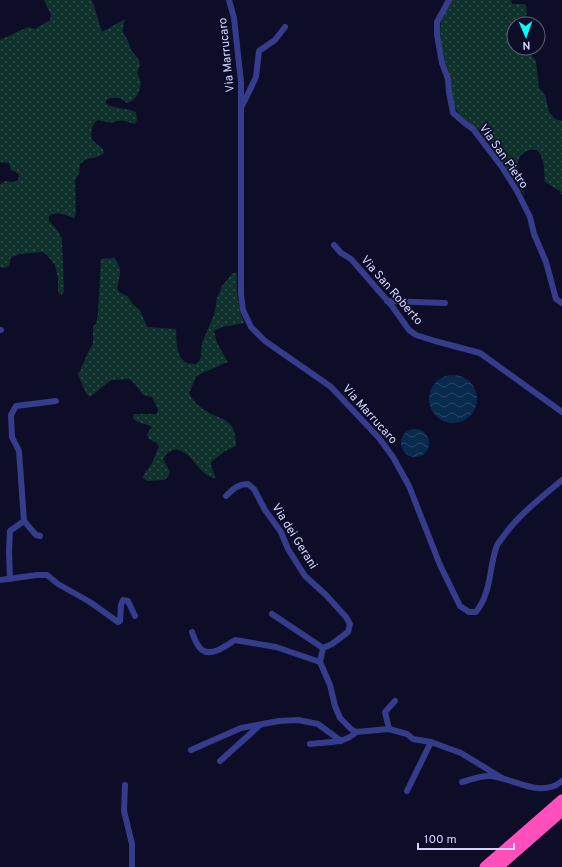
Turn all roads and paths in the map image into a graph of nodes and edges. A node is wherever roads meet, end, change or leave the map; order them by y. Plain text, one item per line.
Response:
1 (229, 0) edge
2 (449, 0) edge
3 (286, 27) dead end
4 (241, 108) junction
5 (334, 245) dead end
6 (387, 301) junction
7 (445, 303) dead end
8 (562, 303) edge
9 (56, 401) dead end
10 (562, 412) edge
11 (562, 480) edge
12 (226, 496) dead end
13 (24, 521) junction
14 (40, 536) dead end
15 (10, 579) junction
16 (0, 580) edge
17 (272, 614) dead end
18 (134, 616) dead end
19 (192, 632) dead end
20 (323, 648) junction
21 (320, 662) junction
22 (395, 700) dead end
23 (260, 725) junction
24 (389, 730) junction
25 (356, 732) junction
26 (341, 741) junction
27 (431, 742) junction
28 (310, 744) dead end
29 (191, 750) dead end
30 (220, 761) dead end
31 (502, 778) junction
32 (562, 781) edge
33 (462, 782) dead end
34 (125, 785) dead end
35 (407, 790) dead end
36 (562, 800) edge
37 (562, 811) edge
38 (132, 867) edge
39 (486, 867) edge
40 (498, 867) edge

1 - 4 street, Via Marrucaro
2 - 8 street, Via San Pietro
3 - 4 street, Via Marrucaro
4 - 11 street, Via Marrucaro
5 - 6 street, Via San Roberto
6 - 7 street
6 - 10 street, Via San Roberto
9 - 13 street
12 - 20 street, Via dei Gerani
13 - 14 street
13 - 15 street
15 - 16 street
15 - 18 street
17 - 20 street
19 - 21 street
20 - 21 street
21 - 25 street
22 - 24 street
23 - 26 street
23 - 29 street
23 - 30 street
24 - 25 street
24 - 27 street
25 - 26 street
26 - 28 street
27 - 31 street
27 - 35 street
31 - 32 street
31 - 33 street
34 - 38 street
36 - 39 highway
37 - 40 highway

